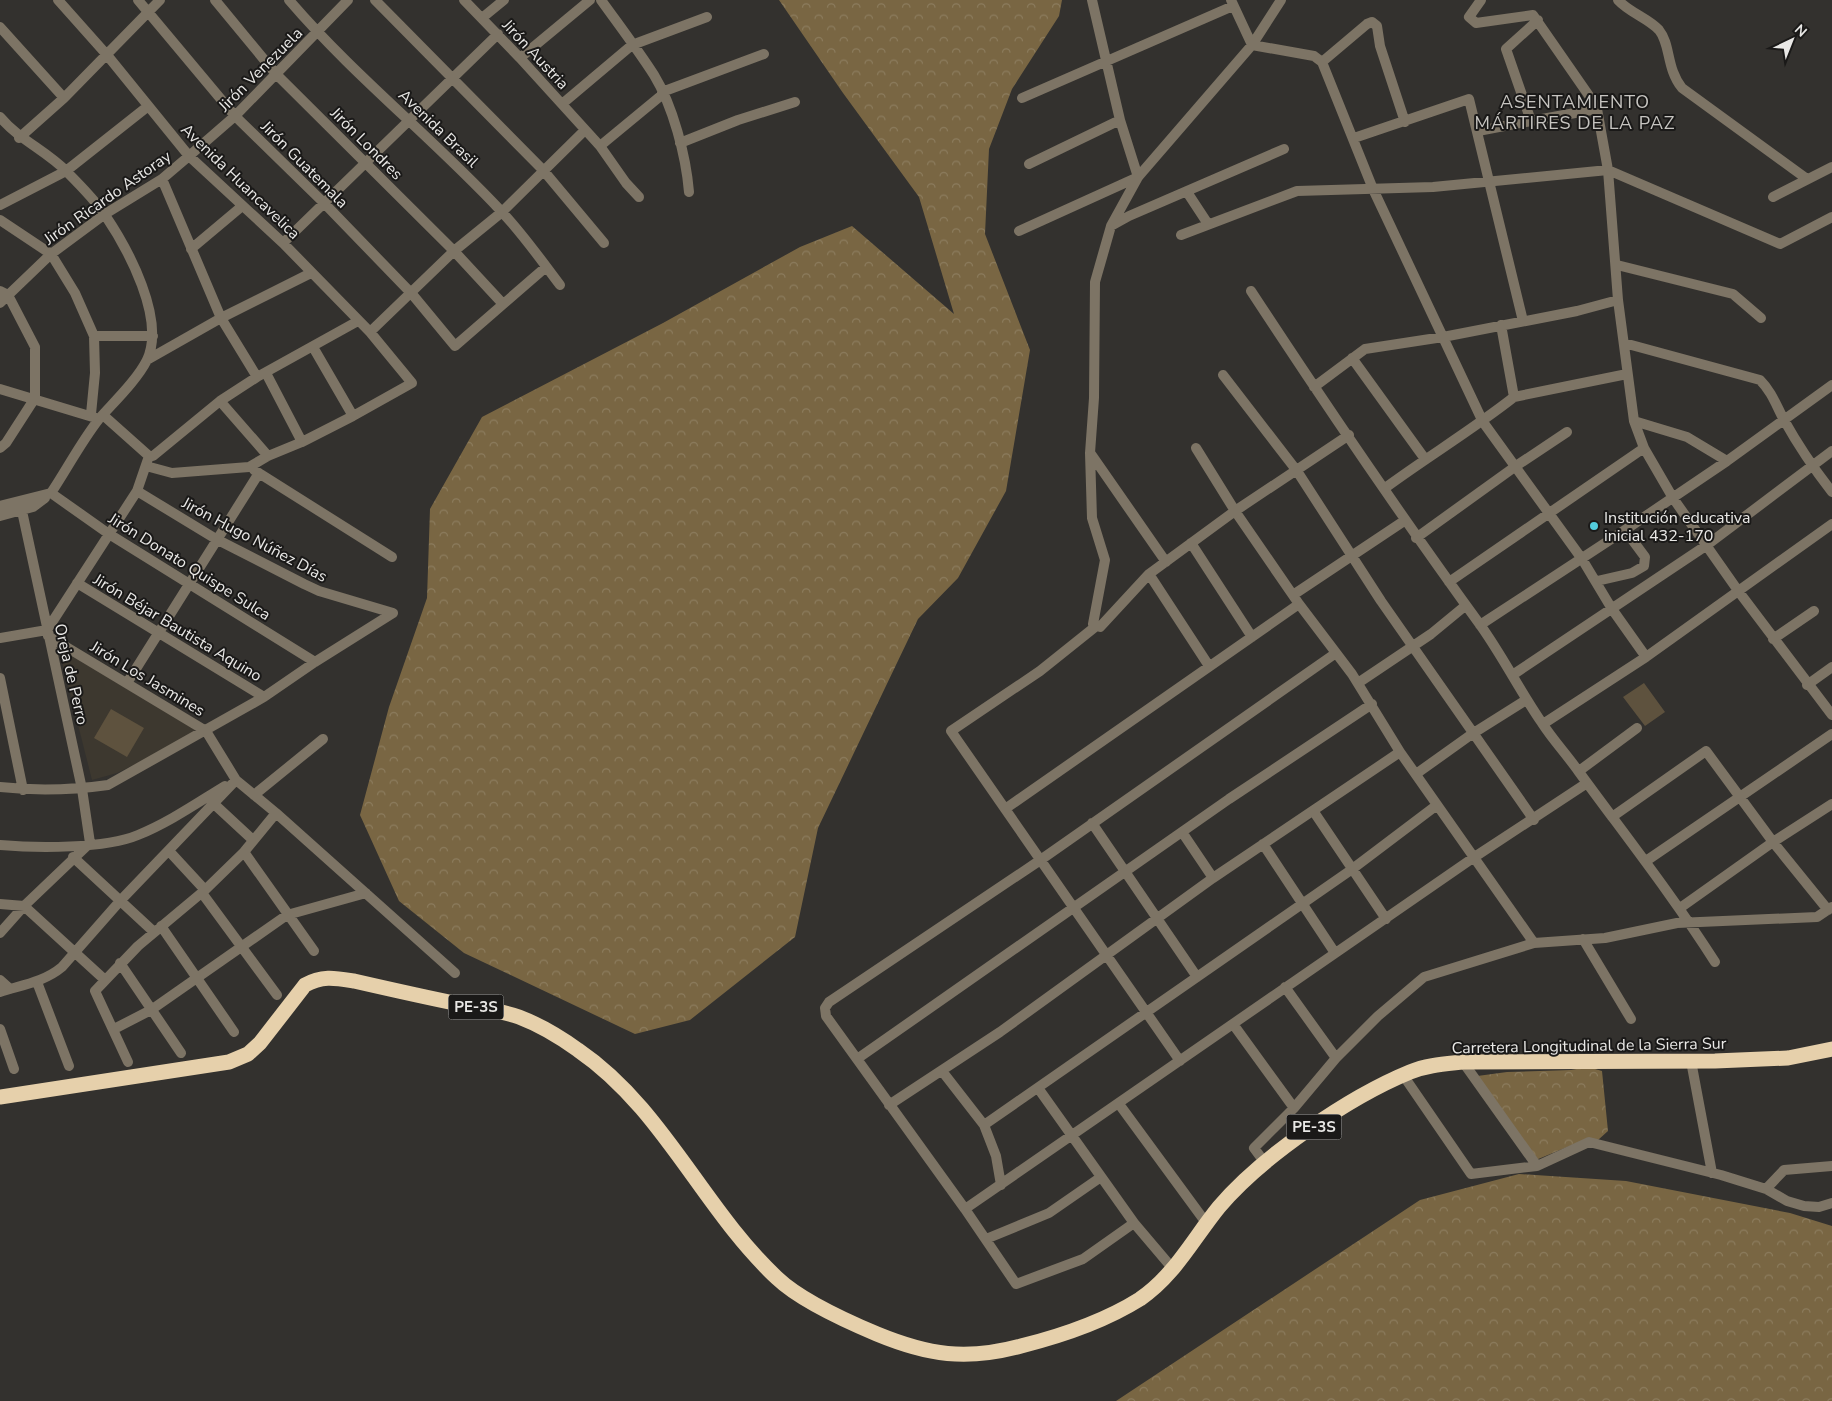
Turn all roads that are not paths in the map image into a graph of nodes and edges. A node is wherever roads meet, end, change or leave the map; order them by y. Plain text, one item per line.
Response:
1 (58, 0) edge
2 (138, 0) edge
3 (160, 0) edge
4 (215, 0) edge
5 (290, 0) edge
6 (348, 0) edge
7 (375, 0) edge
8 (464, 0) edge
9 (504, 0) edge
10 (590, 0) edge
11 (601, 0) edge
12 (1092, 0) edge
13 (1281, 0) edge
14 (1482, 0) edge
15 (1618, 0) edge
16 (1232, 3) edge
17 (148, 12) junction
18 (707, 17) dead end
19 (482, 18) junction
20 (1538, 20) junction
21 (0, 27) edge
22 (318, 33) junction
23 (498, 34) junction
24 (632, 45) junction
25 (1252, 45) junction
26 (764, 54) dead end
27 (107, 55) junction
28 (520, 58) junction
29 (1108, 61) junction
30 (1322, 62) junction
31 (276, 74) junction
32 (454, 79) junction
33 (663, 93) junction
34 (64, 98) junction
35 (1022, 98) dead end
36 (795, 102) dead end
37 (562, 104) junction
38 (147, 107) junction
39 (1597, 109) junction
40 (235, 116) junction
41 (0, 117) edge
42 (410, 120) junction
43 (1120, 120) junction
44 (1531, 121) junction
45 (1406, 122) junction
46 (585, 130) junction
47 (1478, 131) junction
48 (0, 133) edge
49 (15, 134) junction
50 (1354, 138) junction
51 (680, 143) junction
52 (600, 146) junction
53 (1284, 149) dead end
54 (189, 156) junction
55 (365, 162) junction
56 (1029, 164) dead end
57 (1832, 167) edge
58 (543, 170) junction
59 (1608, 170) junction
60 (66, 171) junction
61 (1138, 176) junction
62 (162, 179) junction
63 (1808, 179) junction
64 (1490, 182) junction
65 (1373, 189) junction
66 (689, 192) dead end
67 (1187, 192) junction
68 (639, 197) dead end
69 (1774, 197) dead end
70 (324, 203) junction
71 (0, 205) edge
72 (241, 207) junction
73 (502, 212) junction
74 (105, 214) junction
75 (1832, 218) edge
76 (0, 220) edge
77 (1208, 224) junction
78 (1111, 226) junction
79 (1019, 231) dead end
80 (1181, 235) dead end
81 (283, 243) junction
82 (604, 243) dead end
83 (191, 249) junction
84 (454, 251) junction
85 (51, 254) junction
86 (1617, 265) junction
87 (546, 267) junction
88 (311, 273) junction
89 (560, 285) dead end
90 (1251, 291) dead end
91 (4, 293) edge
92 (412, 294) junction
93 (1618, 300) junction
94 (0, 303) edge
95 (503, 304) junction
96 (221, 318) junction
97 (1761, 318) dead end
98 (358, 321) junction
99 (1523, 321) junction
100 (1501, 325) junction
101 (370, 332) junction
102 (94, 336) junction
103 (152, 336) junction
104 (1443, 337) junction
105 (1624, 343) junction
106 (313, 347) junction
107 (1352, 358) junction
108 (147, 360) junction
109 (1627, 374) junction
110 (261, 375) junction
111 (1223, 375) dead end
112 (1832, 385) edge
113 (1314, 387) junction
114 (0, 389) edge
115 (1514, 397) junction
116 (35, 398) junction
117 (220, 401) junction
118 (98, 416) junction
119 (353, 416) junction
120 (1784, 419) junction
121 (1483, 422) junction
122 (1634, 422) junction
123 (1567, 432) dead end
124 (1349, 435) junction
125 (302, 442) junction
126 (0, 448) edge
127 (1196, 448) dead end
128 (1644, 448) junction
129 (1832, 451) edge
130 (1090, 453) junction
131 (149, 456) junction
132 (268, 456) junction
133 (1425, 459) junction
134 (1727, 461) junction
135 (1812, 465) junction
136 (146, 466) junction
137 (1516, 466) junction
138 (254, 470) junction
139 (1297, 472) junction
140 (1385, 488) junction
141 (137, 491) junction
142 (1832, 492) edge
143 (52, 493) junction
144 (1673, 498) junction
145 (0, 506) edge
146 (22, 511) junction
147 (1235, 512) junction
148 (1549, 514) junction
149 (0, 516) edge
150 (1404, 521) junction
151 (1832, 524) edge
152 (1625, 530) junction
153 (109, 534) junction
154 (1416, 538) junction
155 (216, 540) junction
156 (1191, 543) junction
157 (1706, 546) junction
158 (392, 557) dead end
159 (1353, 557) junction
160 (1582, 559) junction
161 (1166, 562) junction
162 (1644, 566) junction
163 (1149, 574) junction
164 (1659, 578) junction
165 (1597, 581) junction
166 (1449, 582) junction
167 (77, 583) junction
168 (189, 584) junction
169 (1739, 592) junction
170 (1296, 600) junction
171 (1465, 606) junction
172 (1612, 609) junction
173 (1814, 611) dead end
174 (1480, 625) junction
175 (1095, 627) junction
176 (48, 633) junction
177 (159, 634) junction
178 (1252, 637) junction
179 (0, 638) edge
180 (1773, 639) junction
181 (1413, 647) junction
182 (1336, 653) junction
183 (1646, 656) junction
184 (315, 662) junction
185 (1209, 666) junction
186 (1832, 667) edge
187 (1514, 674) junction
188 (0, 678) edge
189 (127, 683) junction
190 (1358, 683) junction
191 (1807, 685) junction
192 (264, 697) junction
193 (1526, 700) junction
194 (1372, 704) junction
195 (1832, 715) edge
196 (1542, 724) junction
197 (1637, 728) dead end
198 (206, 731) junction
199 (1472, 734) junction
200 (1832, 734) edge
201 (323, 739) dead end
202 (1400, 752) junction
203 (1579, 771) junction
204 (1416, 774) junction
205 (236, 780) junction
206 (1587, 784) junction
207 (0, 787) edge
208 (82, 789) junction
209 (23, 790) junction
210 (254, 795) junction
211 (1740, 797) junction
212 (213, 803) junction
213 (1832, 804) edge
214 (1437, 805) junction
215 (1005, 809) junction
216 (1314, 812) junction
217 (276, 813) junction
218 (1612, 817) junction
219 (1534, 820) junction
220 (1092, 823) junction
221 (1182, 832) junction
222 (254, 840) junction
223 (1773, 842) junction
224 (90, 844) junction
225 (1264, 844) junction
226 (0, 845) edge
227 (169, 851) junction
228 (244, 852) junction
229 (73, 857) junction
230 (1473, 858) junction
231 (1039, 861) junction
232 (1646, 861) junction
233 (1351, 870) junction
234 (1127, 872) junction
235 (1213, 878) junction
236 (204, 891) junction
237 (366, 893) junction
238 (120, 902) junction
239 (0, 904) edge
240 (1302, 904) junction
241 (24, 906) junction
242 (1074, 908) junction
243 (1680, 908) junction
244 (1830, 908) edge
245 (288, 915) junction
246 (1158, 918) junction
247 (1386, 919) junction
248 (1690, 924) junction
249 (158, 929) junction
250 (0, 932) edge
251 (1582, 939) junction
252 (1534, 943) junction
253 (241, 947) junction
254 (314, 951) dead end
255 (74, 953) junction
256 (1335, 953) junction
257 (1107, 954) junction
258 (1714, 962) dead end
259 (120, 963) junction
260 (455, 973) dead end
261 (1197, 977) junction
262 (196, 979) junction
263 (0, 980) edge
264 (105, 980) junction
265 (37, 982) junction
266 (1285, 987) junction
267 (5, 990) edge
268 (277, 995) dead end
269 (151, 1010) junction
270 (1147, 1012) junction
271 (1631, 1019) dead end
272 (1233, 1024) junction
273 (0, 1029) edge
274 (114, 1029) junction
275 (234, 1032) dead end
276 (1832, 1049) edge
277 (181, 1053) dead end
278 (1336, 1058) junction
279 (857, 1059) junction
280 (1180, 1061) junction
281 (1691, 1061) junction
282 (128, 1062) dead end
283 (1463, 1062) junction
284 (69, 1066) dead end
285 (14, 1069) dead end
286 (942, 1071) junction
287 (1403, 1076) junction
288 (1038, 1088) junction
289 (0, 1097) edge
290 (1119, 1104) junction
291 (889, 1105) junction
292 (1294, 1108) junction
293 (984, 1125) junction
294 (1072, 1137) junction
295 (1265, 1163) junction
296 (1536, 1166) junction
297 (1832, 1166) edge
298 (1712, 1173) junction
299 (1101, 1177) junction
300 (1001, 1185) junction
301 (1766, 1189) junction
302 (1832, 1203) edge
303 (965, 1209) junction
304 (1134, 1223) junction
305 (1207, 1224) junction
306 (986, 1238) junction
307 (1173, 1269) junction

1 - 27 street, Avenida Huancavelica
2 - 17 street, Jirón Guatemala
3 - 17 street
4 - 31 street, Jirón Londres
5 - 22 street, Avenida Brasil
6 - 22 street, Jirón Venezuela
7 - 32 street
8 - 19 street, Jirón Austria
9 - 19 street
10 - 28 street
11 - 24 street
12 - 29 street
13 - 25 street
14 - 20 street
15 - 63 street
16 - 25 street
16 - 29 street
17 - 27 street
17 - 40 street, Jirón Guatemala
18 - 24 street
19 - 23 street, Jirón Austria
20 - 39 street
20 - 44 street
21 - 34 street
22 - 31 street, Jirón Venezuela
22 - 42 street, Avenida Brasil
23 - 28 street, Jirón Austria
23 - 32 street
24 - 33 street
24 - 37 street
25 - 30 street
25 - 61 street
26 - 33 street
27 - 34 street
27 - 38 street, Avenida Huancavelica
28 - 37 street, Jirón Austria
29 - 35 street
29 - 43 street
30 - 45 street
30 - 50 street
31 - 40 street, Jirón Venezuela
31 - 55 street, Jirón Londres
32 - 42 street
32 - 58 street
33 - 51 street
33 - 52 street
34 - 49 street
36 - 51 street
37 - 46 street, Jirón Austria
38 - 54 street, Avenida Huancavelica
38 - 60 street
39 - 44 street
39 - 59 street
40 - 54 street, Jirón Venezuela
40 - 70 street, Jirón Guatemala
41 - 49 street
42 - 55 street
42 - 73 street, Avenida Brasil
43 - 56 street
43 - 61 street
44 - 47 street
45 - 47 street
45 - 50 street
46 - 52 street, Jirón Austria
46 - 58 street
47 - 64 street
48 - 49 street
49 - 60 street
50 - 65 street
51 - 66 street
52 - 68 street, Jirón Austria
53 - 67 street
54 - 62 street, Jirón Ricardo Astoray
54 - 72 street, Avenida Huancavelica
55 - 70 street
55 - 84 street, Jirón Londres
57 - 63 street
58 - 73 street
58 - 82 street
59 - 64 street
59 - 75 street
59 - 86 street
60 - 71 street
60 - 74 street
61 - 78 street
61 - 79 street
62 - 74 street, Jirón Ricardo Astoray
62 - 83 street
63 - 69 street
64 - 65 street
64 - 99 street
65 - 77 street
65 - 104 street
67 - 77 street
67 - 78 street
70 - 81 street
70 - 92 street, Jirón Guatemala
72 - 81 street, Avenida Huancavelica
72 - 83 street
73 - 84 street
73 - 87 street, Avenida Brasil
74 - 85 street, Jirón Ricardo Astoray
74 - 103 street
76 - 85 street
77 - 80 street
78 - 130 street
81 - 88 street, Avenida Huancavelica
83 - 96 street
84 - 92 street
84 - 95 street, Jirón Londres
85 - 91 street, Jirón Ricardo Astoray
85 - 102 street
86 - 93 street
86 - 97 street
87 - 89 street, Avenida Brasil
87 - 95 street
88 - 96 street
88 - 98 street, Avenida Huancavelica
90 - 113 street
91 - 94 street, Jirón Ricardo Astoray
91 - 116 street
92 - 95 street, Jirón Guatemala
92 - 101 street
93 - 99 street
93 - 105 street
96 - 108 street
96 - 110 street
98 - 101 street, Avenida Huancavelica
98 - 106 street
99 - 100 street
100 - 104 street
100 - 115 street
101 - 119 street, Avenida Huancavelica
102 - 103 street
102 - 118 street
103 - 108 street
104 - 107 street
104 - 121 street
105 - 109 street
105 - 120 street
106 - 110 street
106 - 119 street
107 - 113 street
107 - 133 street
108 - 118 street
109 - 115 street
109 - 122 street
110 - 117 street
110 - 125 street
111 - 139 street
112 - 120 street
113 - 124 street
114 - 116 street
115 - 121 street
116 - 118 street
116 - 126 street
117 - 131 street
117 - 132 street
118 - 131 street
118 - 143 street
119 - 125 street
120 - 134 street
120 - 135 street
121 - 133 street
121 - 137 street
122 - 128 street
122 - 134 street
123 - 137 street
124 - 139 street
124 - 140 street
125 - 132 street
127 - 147 street
128 - 144 street
128 - 148 street
129 - 135 street
130 - 161 street
130 - 175 street
131 - 136 street
132 - 138 street
133 - 140 street
134 - 144 street
135 - 142 street
135 - 157 street
136 - 138 street
136 - 141 street
137 - 148 street
137 - 154 street
138 - 155 street
138 - 158 street
139 - 147 street
139 - 159 street
140 - 150 street
141 - 153 street
141 - 155 street, Jirón Hugo Núñez Días
143 - 145 street
143 - 146 street
143 - 153 street, Jirón Donato Quispe Sulca
144 - 152 street
144 - 157 street
146 - 149 street
146 - 176 street, Oreja de Perro
147 - 156 street
147 - 170 street
148 - 160 street
148 - 166 street
150 - 154 street
150 - 159 street
151 - 169 street
152 - 160 street
152 - 162 street
153 - 167 street
153 - 168 street, Jirón Donato Quispe Sulca
154 - 166 street
155 - 168 street
155 - 184 street, Jirón Hugo Núñez Días
156 - 161 street
156 - 178 street
157 - 164 street
157 - 169 street
159 - 170 street
159 - 181 street
160 - 165 street
160 - 174 street
161 - 163 street
162 - 164 street
162 - 165 street
163 - 175 street
163 - 185 street
164 - 172 street
165 - 172 street
166 - 171 street
167 - 176 street
167 - 177 street, Jirón Béjar Bautista Aquino
168 - 177 street
168 - 184 street, Jirón Donato Quispe Sulca
169 - 180 street
169 - 183 street
170 - 178 street
170 - 182 street
171 - 174 street
171 - 181 street
172 - 183 street
172 - 187 street
173 - 180 street
174 - 187 street
175 - 215 street
176 - 179 street
176 - 189 street, Jirón Los Jasmines
176 - 208 street, Oreja de Perro
177 - 189 street
177 - 192 street, Jirón Béjar Bautista Aquino
178 - 185 street
180 - 191 street
181 - 190 street
181 - 199 street
182 - 190 street
182 - 220 street
183 - 196 street
184 - 192 street
185 - 215 street
186 - 191 street
187 - 193 street
188 - 209 street
189 - 198 street, Jirón Los Jasmines
190 - 194 street
191 - 195 street
192 - 198 street
193 - 196 street
193 - 199 street
194 - 202 street
194 - 221 street
196 - 203 street
197 - 203 street
198 - 205 street
198 - 208 street
199 - 204 street
199 - 219 street
200 - 211 street
201 - 210 street
202 - 204 street
202 - 216 street
203 - 206 street
204 - 214 street
205 - 210 street
205 - 212 street
205 - 224 street
206 - 218 street
206 - 219 street
207 - 209 street
208 - 209 street
208 - 224 street, Oreja de Perro
210 - 217 street
211 - 218 street
211 - 223 street
211 - 232 street
212 - 222 street
212 - 227 street
213 - 223 street
214 - 230 street
214 - 233 street
215 - 231 street
216 - 225 street
216 - 233 street
217 - 222 street
217 - 237 street
218 - 232 street
219 - 230 street
220 - 231 street
220 - 234 street
221 - 234 street
221 - 235 street
222 - 228 street
223 - 243 street
223 - 244 street
224 - 226 street
224 - 229 street
225 - 235 street
225 - 240 street
227 - 236 street
227 - 238 street
228 - 236 street
228 - 245 street
229 - 238 street
229 - 241 street
230 - 247 street
230 - 252 street
231 - 242 street
231 - 279 street
232 - 243 street
233 - 240 street
233 - 247 street
234 - 242 street
234 - 246 street
235 - 246 street
236 - 249 street
236 - 253 street
237 - 245 street
237 - 260 street
238 - 249 street
238 - 255 street
239 - 241 street
240 - 256 street
240 - 261 street
241 - 250 street
241 - 255 street
242 - 257 street
242 - 279 street
243 - 248 street
244 - 248 street
245 - 253 street
245 - 254 street
246 - 257 street
246 - 261 street
247 - 256 street
248 - 251 street
248 - 258 street
249 - 259 street
249 - 262 street
251 - 252 street
251 - 271 street
252 - 278 street
253 - 262 street
253 - 268 street
255 - 264 street
255 - 265 street
256 - 266 street
257 - 270 street
257 - 286 street
259 - 264 street
259 - 269 street
261 - 270 street
262 - 269 street
262 - 275 street
263 - 267 street
264 - 274 street
265 - 267 street
265 - 284 street
266 - 272 street
266 - 278 street
269 - 274 street
269 - 277 street
270 - 280 street
270 - 288 street
272 - 280 street
272 - 292 street
273 - 285 street
274 - 282 street
276 - 281 highway, Carretera Longitudinal de la Sierra Sur / PE-3S
278 - 292 street
279 - 291 street
280 - 290 street
281 - 283 highway, Carretera Longitudinal de la Sierra Sur / PE-3S
281 - 298 street
283 - 287 highway, Carretera Longitudinal de la Sierra Sur / PE-3S
283 - 296 street
286 - 291 street
286 - 293 street
287 - 295 highway, Carretera Longitudinal de la Sierra Sur / PE-3S
287 - 296 street
288 - 293 street
288 - 294 street
289 - 307 highway, Carretera Longitudinal de la Sierra Sur / PE-3S
290 - 294 street
290 - 305 street
291 - 303 street
292 - 295 street
293 - 300 street
294 - 299 street
294 - 300 street
295 - 305 highway, Carretera Longitudinal de la Sierra Sur / PE-3S
296 - 298 street
297 - 301 street
298 - 301 street
299 - 304 street
299 - 306 street
300 - 303 street
301 - 302 street
303 - 306 street
304 - 306 street
304 - 307 street
305 - 307 highway, Carretera Longitudinal de la Sierra Sur / PE-3S

